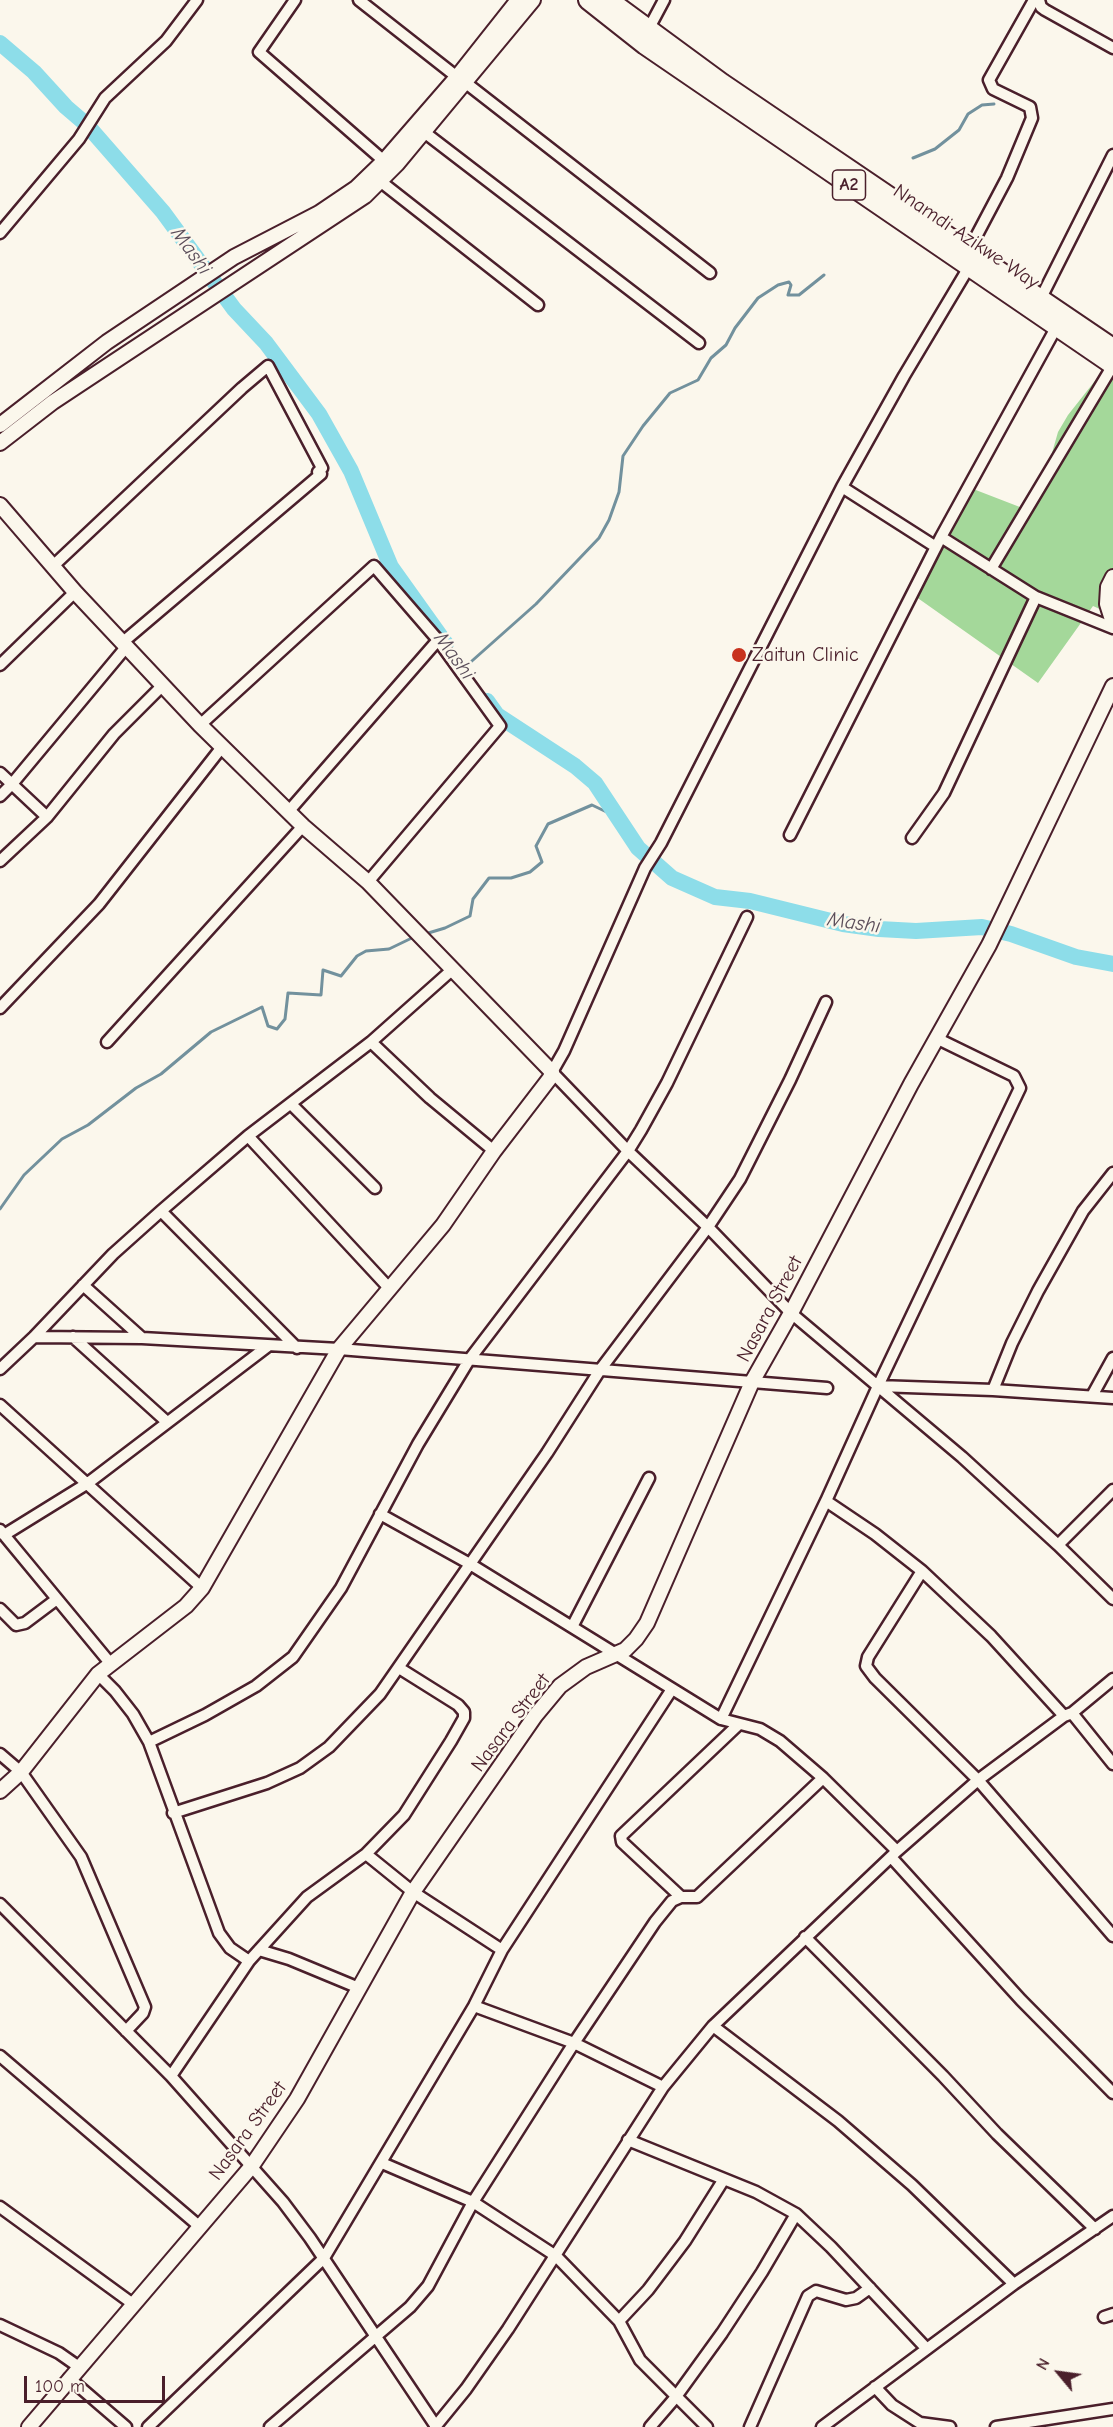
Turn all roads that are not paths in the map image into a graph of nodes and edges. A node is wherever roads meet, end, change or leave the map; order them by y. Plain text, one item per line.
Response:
1 (197, 0) edge
2 (295, 0) edge
3 (359, 0) edge
4 (519, 0) edge
5 (533, 0) edge
6 (588, 0) edge
7 (609, 0) edge
8 (664, 0) edge
9 (1034, 0) edge
10 (1039, 0) edge
11 (648, 30) junction
12 (1113, 48) edge
13 (461, 80) junction
14 (424, 132) junction
15 (1113, 155) edge
16 (384, 161) junction
17 (380, 181) junction
18 (0, 233) edge
19 (969, 258) junction
20 (710, 273) dead end
21 (1041, 298) junction
22 (538, 305) dead end
23 (1057, 326) junction
24 (699, 343) dead end
25 (1113, 348) edge
26 (1113, 365) edge
27 (0, 426) edge
28 (0, 443) edge
29 (842, 487) junction
30 (0, 506) edge
31 (938, 542) junction
32 (53, 566) junction
33 (991, 569) junction
34 (1113, 577) edge
35 (75, 592) junction
36 (1036, 597) junction
37 (1113, 623) edge
38 (1113, 628) edge
39 (438, 640) junction
40 (125, 644) junction
41 (0, 665) edge
42 (163, 685) junction
43 (1113, 686) edge
44 (200, 725) junction
45 (222, 747) junction
46 (0, 773) edge
47 (12, 784) junction
48 (0, 796) edge
49 (288, 812) junction
50 (47, 817) junction
51 (303, 826) junction
52 (790, 835) dead end
53 (912, 838) dead end
54 (0, 861) edge
55 (368, 882) junction
56 (747, 917) dead end
57 (453, 969) junction
58 (826, 1002) dead end
59 (0, 1008) edge
60 (936, 1038) junction
61 (107, 1042) dead end
62 (371, 1042) junction
63 (552, 1072) junction
64 (291, 1104) junction
65 (248, 1136) junction
66 (495, 1151) junction
67 (628, 1151) junction
68 (1113, 1173) edge
69 (375, 1188) dead end
70 (160, 1210) junction
71 (708, 1227) junction
72 (83, 1285) junction
73 (389, 1288) junction
74 (791, 1313) junction
75 (34, 1337) junction
76 (73, 1337) junction
77 (142, 1338) junction
78 (268, 1346) junction
79 (297, 1348) junction
80 (339, 1349) junction
81 (1113, 1358) edge
82 (469, 1360) junction
83 (0, 1369) edge
84 (600, 1370) junction
85 (752, 1382) junction
86 (878, 1386) junction
87 (827, 1388) dead end
88 (993, 1390) junction
89 (1092, 1396) junction
90 (1113, 1398) edge
91 (0, 1406) edge
92 (167, 1422) junction
93 (649, 1478) dead end
94 (88, 1483) junction
95 (1113, 1490) edge
96 (826, 1501) junction
97 (380, 1514) junction
98 (2, 1533) edge
99 (1058, 1545) junction
100 (470, 1564) junction
101 (922, 1571) junction
102 (202, 1588) junction
103 (57, 1599) junction
104 (1113, 1599) edge
105 (0, 1609) edge
106 (572, 1627) junction
107 (616, 1655) junction
108 (110, 1663) junction
109 (399, 1668) junction
110 (98, 1674) junction
111 (1113, 1679) edge
112 (672, 1689) junction
113 (1068, 1715) junction
114 (721, 1719) junction
115 (739, 1724) junction
116 (149, 1742) junction
117 (0, 1754) edge
118 (1113, 1764) edge
119 (21, 1772) junction
120 (823, 1778) junction
121 (978, 1780) junction
122 (0, 1791) edge
123 (173, 1813) junction
124 (366, 1854) junction
125 (894, 1854) junction
126 (413, 1892) junction
127 (681, 1897) junction
128 (0, 1904) edge
129 (1113, 1936) edge
130 (804, 1938) junction
131 (259, 1950) junction
132 (502, 1950) junction
133 (249, 1961) junction
134 (359, 1988) junction
135 (474, 2006) junction
136 (713, 2026) junction
137 (126, 2031) junction
138 (574, 2043) junction
139 (0, 2056) edge
140 (171, 2076) junction
141 (663, 2087) junction
142 (1113, 2093) edge
143 (628, 2140) junction
144 (382, 2163) junction
145 (251, 2167) junction
146 (724, 2179) junction
147 (473, 2202) junction
148 (0, 2206) edge
149 (796, 2214) junction
150 (1113, 2216) edge
151 (199, 2226) junction
152 (1095, 2229) junction
153 (556, 2256) junction
154 (324, 2258) junction
155 (1014, 2284) junction
156 (870, 2288) junction
157 (133, 2304) junction
158 (620, 2321) junction
159 (0, 2325) edge
160 (377, 2336) junction
161 (926, 2349) junction
162 (79, 2367) junction
163 (69, 2378) junction
164 (875, 2387) junction
165 (675, 2398) junction
166 (1113, 2409) edge
167 (435, 2426) edge
168 (29, 2427) edge
169 (126, 2427) edge
170 (148, 2427) edge
171 (270, 2427) edge
172 (650, 2427) edge
173 (706, 2427) edge
174 (750, 2427) edge
175 (822, 2427) edge
176 (950, 2427) edge
177 (996, 2427) edge
178 (1006, 2427) edge

1 - 18 street
2 - 16 street
3 - 13 street
4 - 13 street
5 - 13 street
6 - 19 highway, Nnamdi Azikwe Way / A2
7 - 11 highway, Nnamdi Azikwe Way / A2
8 - 11 street
9 - 19 street
10 - 12 street
11 - 19 highway, Nnamdi Azikwe Way / A2
13 - 14 street
13 - 16 street
13 - 20 street
14 - 17 street
14 - 24 street
15 - 21 street
16 - 27 street
17 - 22 street
17 - 28 street
19 - 21 highway, Nnamdi Azikwe Way / A2
19 - 23 highway, Nnamdi Azikwe Way / A2
19 - 29 street
21 - 25 highway, Nnamdi Azikwe Way / A2
23 - 26 highway, Nnamdi Azikwe Way / A2
23 - 31 street
26 - 33 street
29 - 31 street
29 - 63 street
30 - 32 street
31 - 33 street
31 - 52 street
32 - 35 street
32 - 40 street
33 - 36 street
34 - 37 street
35 - 40 street
35 - 41 street
36 - 38 street
36 - 53 street
39 - 44 street
39 - 49 street
39 - 55 street
40 - 42 street
40 - 47 street
42 - 44 street
42 - 50 street
43 - 60 street, Nasara Street
44 - 45 street
45 - 49 street
45 - 59 street
46 - 47 street
47 - 48 street
47 - 50 street
49 - 51 street
50 - 54 street
51 - 55 street
51 - 61 street
55 - 57 street
56 - 67 street
57 - 62 street
57 - 63 street
58 - 71 street
60 - 74 street, Nasara Street
60 - 86 street
62 - 64 street
62 - 66 street
63 - 66 street
63 - 67 street
64 - 65 street
64 - 69 street
65 - 70 street
65 - 73 street
66 - 73 street
67 - 71 street
67 - 82 street
68 - 88 street
70 - 72 street
70 - 79 street
71 - 74 street
71 - 84 street
72 - 75 street
72 - 77 street
73 - 80 street
74 - 85 street, Nasara Street
74 - 86 street
75 - 76 street
75 - 83 street
76 - 77 street
76 - 92 street
77 - 78 street
78 - 79 street
78 - 92 street
79 - 80 street
80 - 82 street
80 - 102 street
81 - 89 street
82 - 84 street
82 - 97 street
84 - 85 street
84 - 100 street
85 - 87 street
85 - 107 street, Nasara Street
86 - 88 street
86 - 96 street
86 - 99 street
88 - 89 street
89 - 90 street
91 - 94 street
92 - 94 street
93 - 106 street
94 - 98 street
94 - 102 street
95 - 99 street
96 - 101 street
96 - 114 street
97 - 100 street
97 - 116 street
98 - 103 street
99 - 104 street
100 - 106 street
100 - 109 street
101 - 113 street
101 - 121 street
102 - 108 street
103 - 105 street
103 - 108 street
106 - 107 street
107 - 112 street
107 - 126 street, Nasara Street
108 - 110 street
109 - 123 street
109 - 124 street
110 - 116 street
110 - 119 street
111 - 113 street
112 - 114 street
112 - 132 street
113 - 118 street
113 - 121 street
114 - 115 street
115 - 120 street
115 - 127 street
116 - 123 street
117 - 119 street
119 - 122 street
119 - 137 street
120 - 125 street
120 - 127 street
121 - 125 street
121 - 129 street
123 - 133 street
124 - 126 street
124 - 131 street
125 - 130 street
125 - 142 street
126 - 132 street
126 - 134 street, Nasara Street
127 - 138 street
128 - 137 street
130 - 136 street
130 - 152 street
131 - 133 street
131 - 134 street
132 - 135 street
133 - 140 street
134 - 145 street, Nasara Street
135 - 138 street
135 - 144 street
136 - 141 street
136 - 155 street
137 - 140 street
138 - 141 street
138 - 147 street
139 - 151 street
140 - 145 street
141 - 143 street
143 - 146 street
143 - 153 street
144 - 147 street
144 - 154 street
145 - 151 street, Nasara Street
145 - 154 street
146 - 149 street
146 - 158 street
147 - 153 street
147 - 160 street
148 - 157 street
149 - 156 street
149 - 165 street
150 - 152 street
151 - 157 street, Nasara Street
152 - 155 street
153 - 158 street
153 - 167 street
154 - 160 street
154 - 170 street
155 - 161 street
156 - 161 street
156 - 174 street
157 - 162 street, Nasara Street
158 - 165 street
159 - 162 street
160 - 167 street
160 - 171 street
161 - 164 street
162 - 163 street, Nasara Street
163 - 168 street, Nasara Street
163 - 169 street
164 - 175 street
164 - 176 street
165 - 172 street
165 - 173 street
166 - 178 street
177 - 178 street

